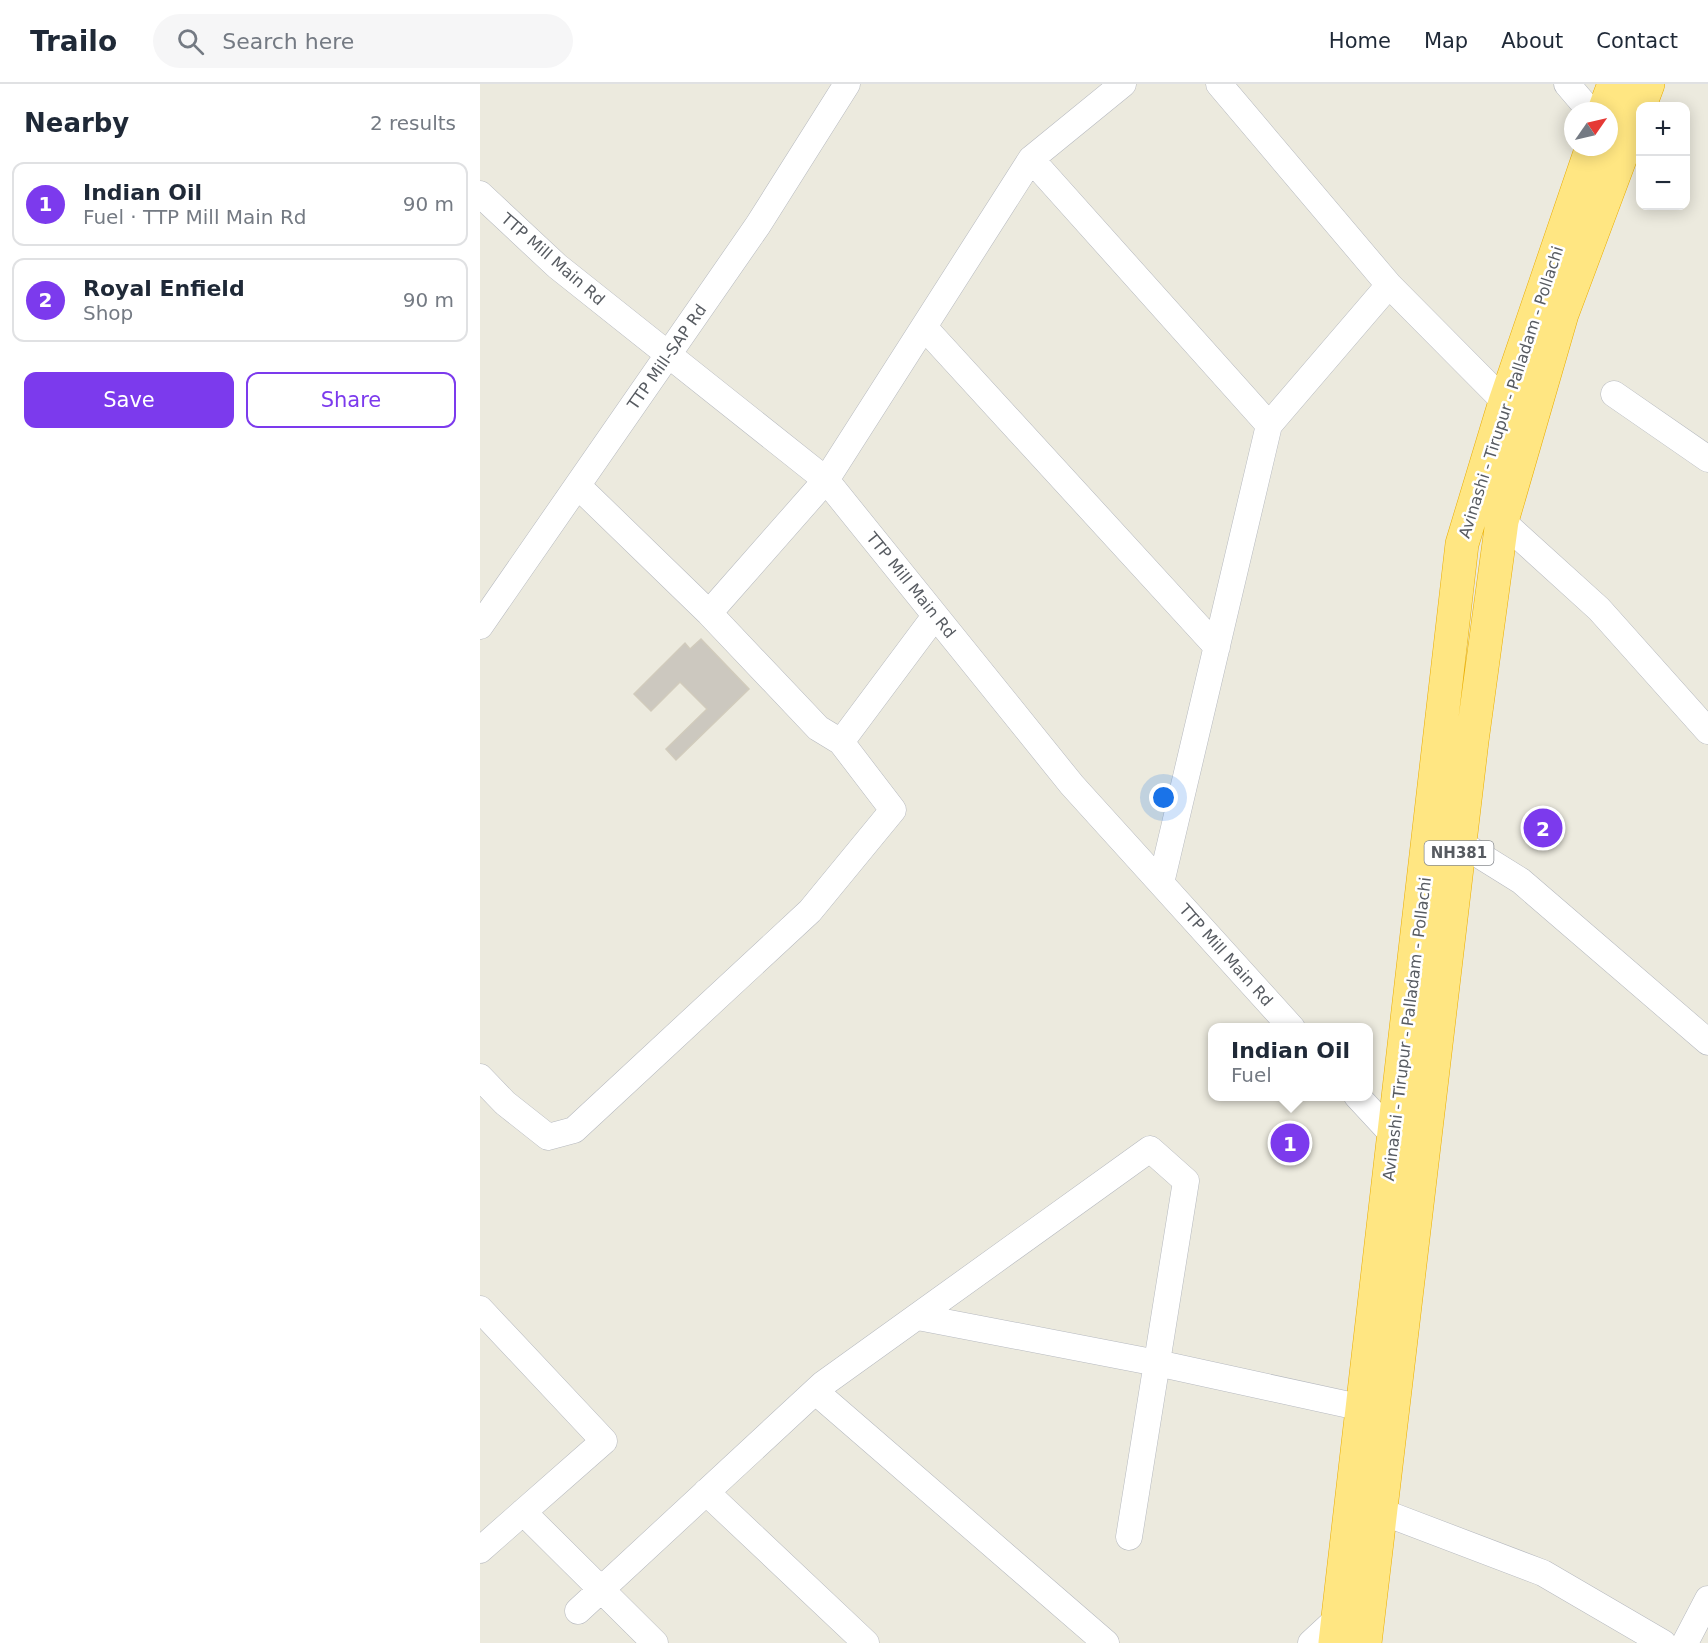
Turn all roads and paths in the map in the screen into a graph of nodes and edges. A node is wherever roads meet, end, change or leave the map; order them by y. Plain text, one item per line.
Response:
1 (847, 84) edge
2 (1122, 84) edge
3 (1219, 84) edge
4 (1567, 84) edge
5 (1614, 84) edge
6 (1648, 84) edge
7 (1582, 102) edge
8 (1608, 102) edge
9 (1589, 156) edge
10 (1031, 159) junction
11 (480, 194) edge
12 (1389, 285) junction
13 (924, 327) junction
14 (668, 355) junction
15 (1614, 394) dead end
16 (1505, 402) junction
17 (1269, 424) junction
18 (1708, 459) edge
19 (826, 480) junction
20 (578, 486) junction
21 (1502, 521) junction
22 (709, 613) junction
23 (935, 615) junction
24 (480, 626) edge
25 (1217, 647) junction
26 (1708, 731) edge
27 (841, 742) junction
28 (1460, 843) junction
29 (1161, 884) junction
30 (1287, 1023) edge
31 (1708, 1042) edge
32 (480, 1077) edge
33 (1363, 1101) edge
34 (1409, 1141) junction
35 (480, 1310) edge
36 (918, 1317) junction
37 (1157, 1364) junction
38 (816, 1392) junction
39 (1363, 1408) junction
40 (706, 1492) junction
41 (1367, 1506) junction
42 (523, 1512) junction
43 (1129, 1537) dead end
44 (480, 1550) edge
45 (601, 1590) junction
46 (1708, 1599) edge
47 (578, 1611) dead end
48 (1336, 1631) edge
49 (655, 1643) edge
50 (866, 1643) edge
51 (1106, 1643) edge
52 (1311, 1643) edge
53 (1365, 1643) edge
54 (1663, 1643) edge
55 (1685, 1643) edge

1 - 14 street, TTP Mill-SAP Rd
2 - 10 street
3 - 12 street
4 - 7 street
5 - 8 highway
6 - 21 highway, NH381
9 - 16 highway, Avinashi - Tirupur - Palladam - Pollachi / NH381
10 - 13 street
10 - 17 street
11 - 14 street, TTP Mill Main Rd
12 - 16 street
12 - 17 street
13 - 19 street
13 - 25 street
14 - 19 street, TTP Mill Main Rd
14 - 20 street, TTP Mill-SAP Rd
15 - 18 street
16 - 34 highway, Avinashi - Tirupur - Palladam - Pollachi / NH381
17 - 25 street
19 - 22 street
19 - 23 street, TTP Mill Main Rd
20 - 22 street
20 - 24 street, TTP Mill-SAP Rd
21 - 26 street
21 - 28 highway, NH381
22 - 27 street
23 - 27 street
23 - 29 street, TTP Mill Main Rd
25 - 29 street
27 - 32 street
28 - 31 street
28 - 34 highway, NH381
29 - 30 street, TTP Mill Main Rd
33 - 34 street
34 - 39 highway, Avinashi - Tirupur - Palladam - Pollachi / NH381
34 - 41 highway, NH381
35 - 42 street
36 - 37 street
36 - 37 street
36 - 38 street
37 - 39 street
37 - 43 street
38 - 40 street
38 - 51 street
39 - 41 highway, Avinashi - Tirupur - Palladam - Pollachi / NH381
40 - 45 street
40 - 50 street
41 - 48 highway, Avinashi - Tirupur - Palladam - Pollachi / NH381
41 - 53 highway, NH381
41 - 54 street
42 - 44 street
42 - 45 street
45 - 47 street
45 - 49 street
46 - 55 street
48 - 52 street

